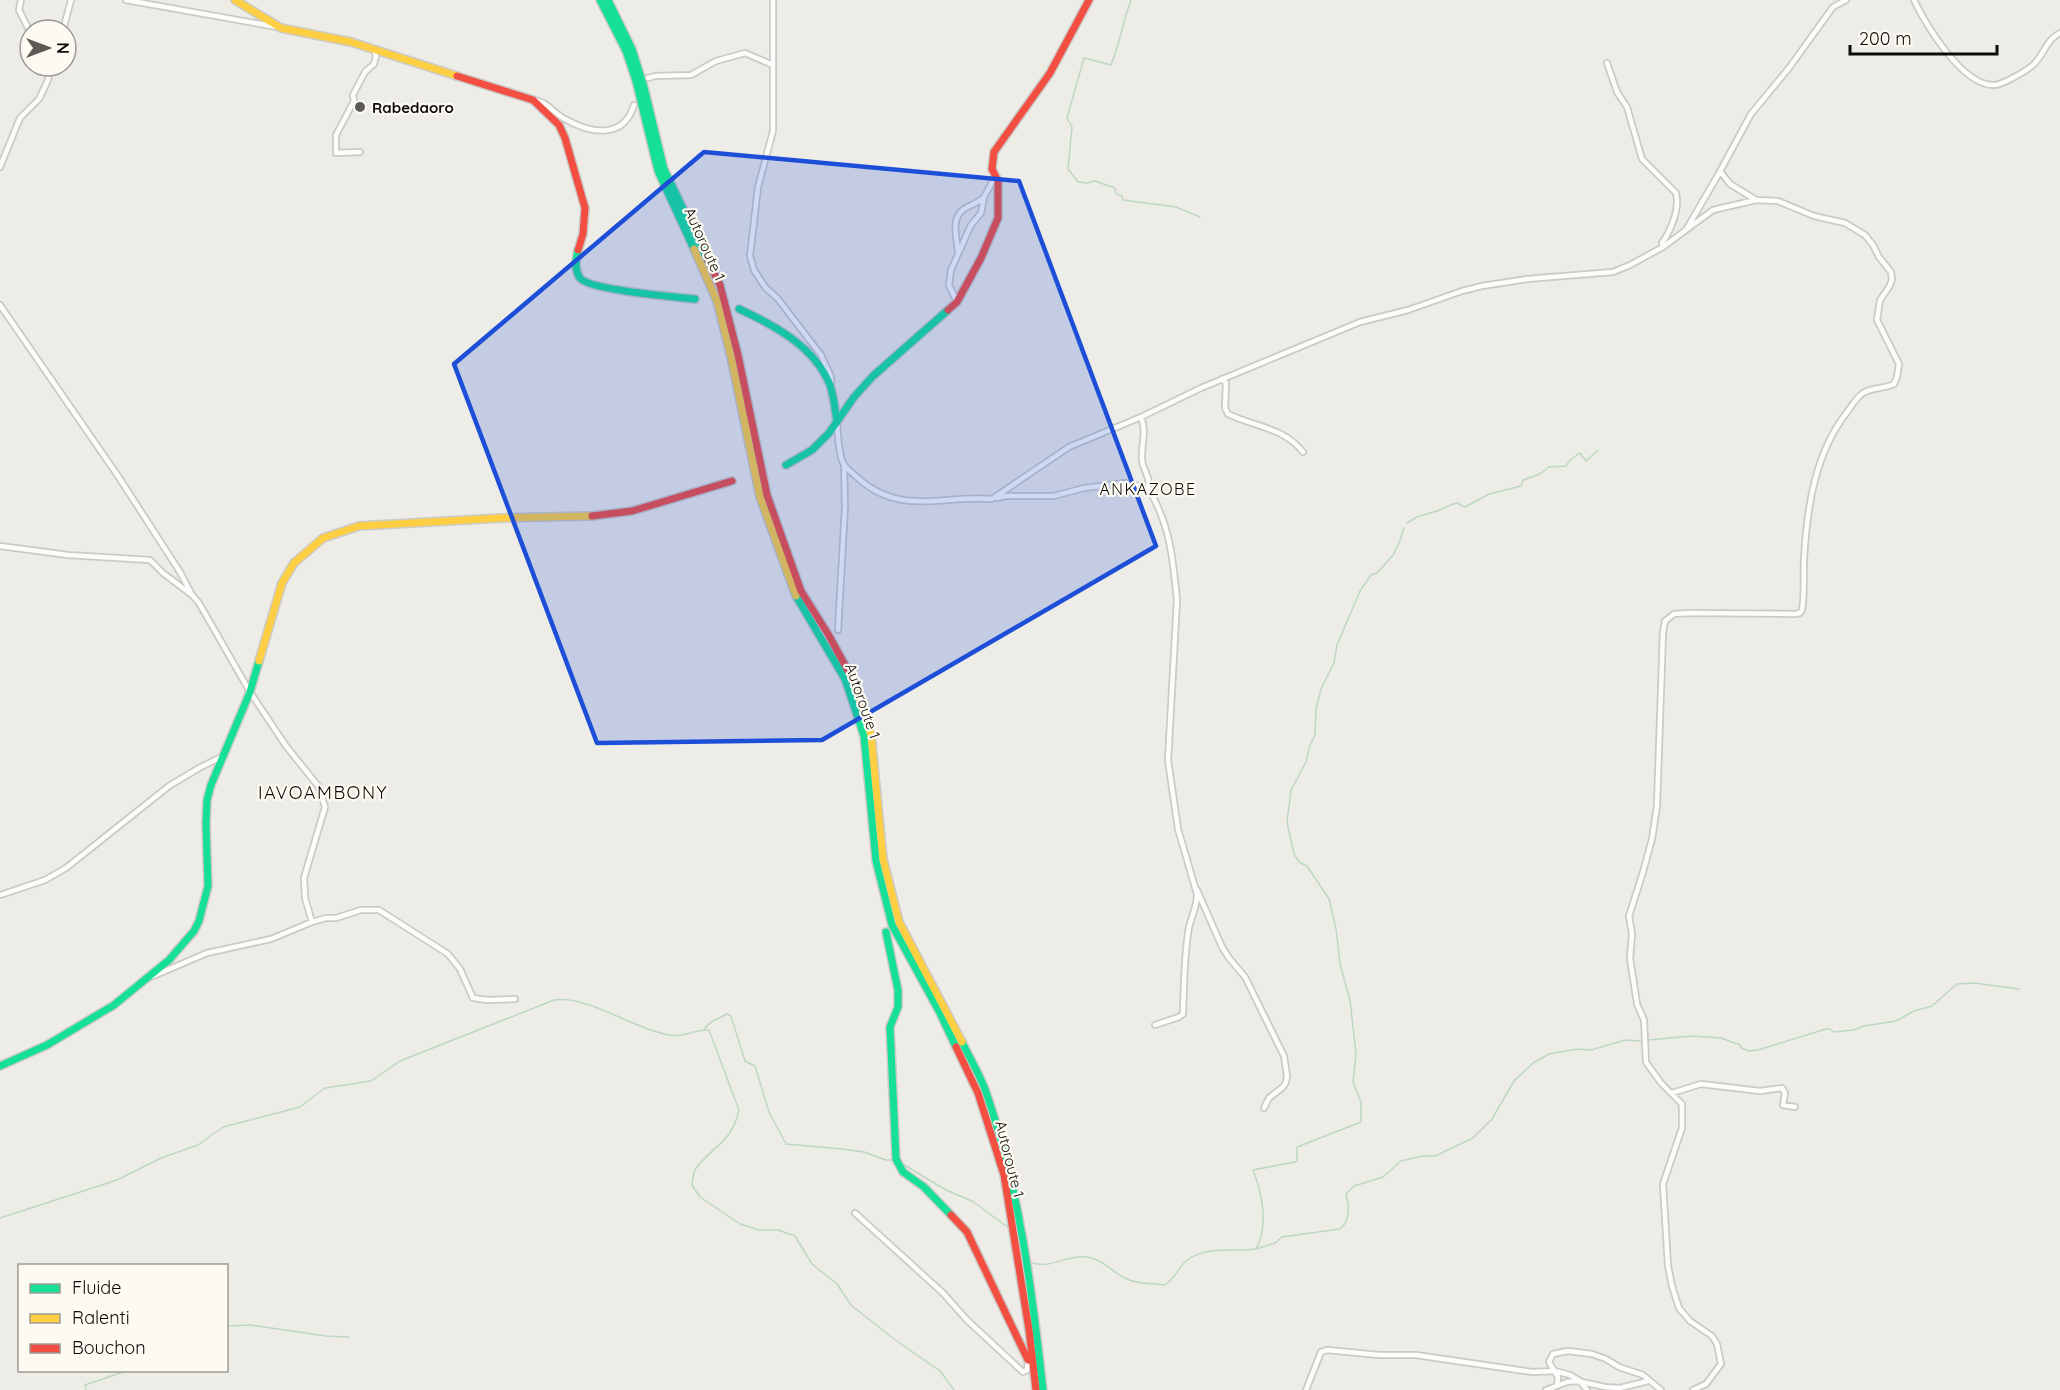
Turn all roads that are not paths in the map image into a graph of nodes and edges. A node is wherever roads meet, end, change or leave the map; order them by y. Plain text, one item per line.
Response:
1 (21, 0) edge
2 (71, 0) edge
3 (126, 0) edge
4 (235, 0) edge
5 (600, 0) edge
6 (608, 0) edge
7 (773, 0) edge
8 (1089, 0) edge
9 (1846, 0) edge
10 (1914, 0) edge
11 (23, 18) edge
12 (66, 18) edge
13 (281, 28) junction
14 (2060, 33) edge
15 (374, 49) junction
16 (1607, 63) dead end
17 (773, 65) junction
18 (48, 78) edge
19 (648, 78) dead end
20 (532, 100) junction
21 (634, 105) dead end
22 (360, 152) dead end
23 (0, 167) edge
24 (1720, 171) junction
25 (996, 175) junction
26 (984, 197) junction
27 (1756, 200) junction
28 (1685, 231) junction
29 (1663, 247) junction
30 (958, 255) junction
31 (695, 299) dead end
32 (957, 302) junction
33 (0, 305) edge
34 (739, 309) dead end
35 (1222, 379) junction
36 (833, 398) junction
37 (1141, 417) junction
38 (837, 422) junction
39 (1303, 452) dead end
40 (786, 465) dead end
41 (844, 466) junction
42 (732, 481) dead end
43 (1148, 488) junction
44 (992, 499) junction
45 (0, 546) edge
46 (192, 595) junction
47 (838, 630) dead end
48 (250, 692) junction
49 (221, 757) junction
50 (1195, 888) junction
51 (0, 895) edge
52 (312, 922) junction
53 (886, 932) dead end
54 (149, 978) junction
55 (514, 999) dead end
56 (1155, 1025) dead end
57 (0, 1065) edge
58 (1672, 1093) junction
59 (1795, 1107) dead end
60 (1264, 1108) dead end
61 (855, 1214) dead end
62 (1028, 1360) joint
63 (1555, 1371) junction
64 (1648, 1380) junction
65 (1580, 1381) junction
66 (1557, 1385) junction
67 (1036, 1390) edge
68 (1043, 1390) edge
69 (1306, 1390) edge
70 (1546, 1390) edge
71 (1587, 1390) edge
72 (1661, 1390) edge
73 (1693, 1390) edge

1 - 11 street
2 - 12 street
3 - 13 street
4 - 13 main road
5 - 67 main road, Autoroute 1
6 - 68 main road, Autoroute 1
7 - 17 street
8 - 25 main road
9 - 24 street
10 - 14 street
13 - 15 main road
15 - 20 main road
15 - 22 street
16 - 29 street
17 - 19 street
17 - 36 street
18 - 23 street
20 - 21 street
20 - 31 main road
24 - 27 street
24 - 28 street
25 - 26 street
25 - 32 main road
26 - 30 street
26 - 30 street
27 - 28 street
27 - 58 street
28 - 29 street
29 - 35 street
30 - 32 street
32 - 38 main road
33 - 46 street
34 - 36 main road
35 - 37 street
35 - 39 street
36 - 38 main road
37 - 43 street
37 - 44 street
38 - 40 main road
38 - 41 street
41 - 44 street
41 - 47 street
42 - 48 main road
43 - 44 street
43 - 50 street
45 - 46 street
46 - 48 street
48 - 49 main road
48 - 52 street
49 - 51 street
49 - 54 main road
50 - 56 street
50 - 60 street
52 - 54 street
52 - 55 street
53 - 62 main road
54 - 57 main road
58 - 59 street
58 - 73 street
61 - 62 street
63 - 64 street
63 - 65 street
63 - 66 street
63 - 69 street
64 - 65 street
64 - 72 street
65 - 66 street
65 - 71 street
66 - 70 street

